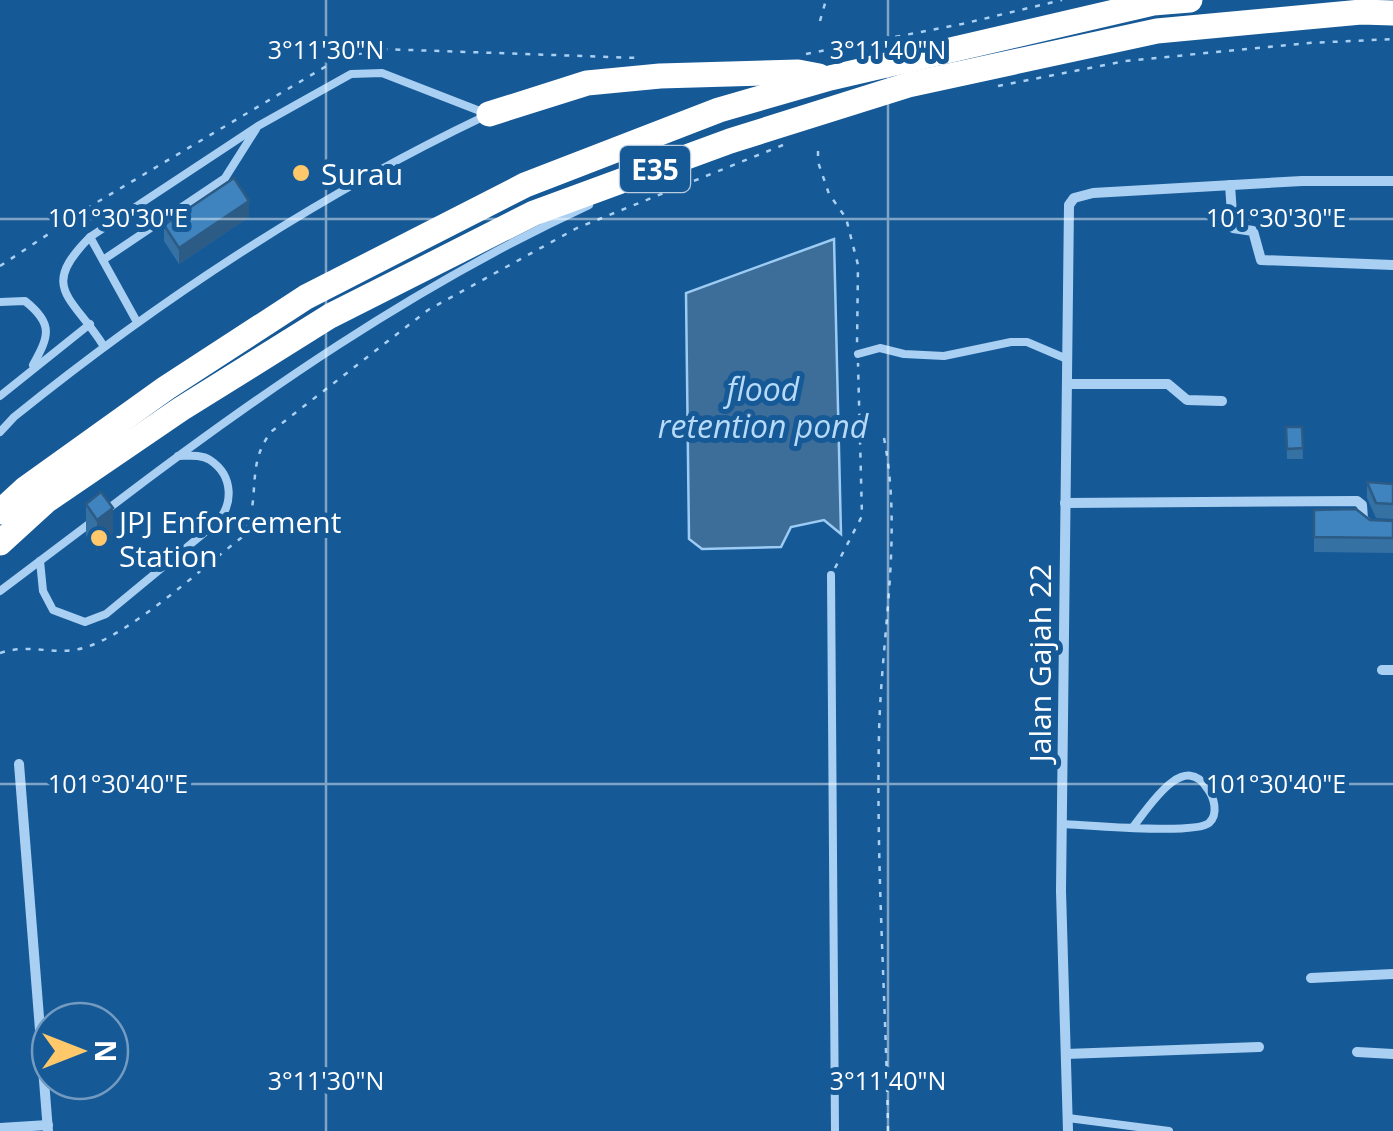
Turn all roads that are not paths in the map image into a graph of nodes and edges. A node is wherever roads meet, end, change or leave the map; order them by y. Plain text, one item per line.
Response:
1 (1190, 0) edge
2 (1393, 13) edge
3 (830, 78) junction
4 (489, 114) junction
5 (258, 126) junction
6 (730, 141) junction
7 (1393, 182) edge
8 (1230, 185) junction
9 (90, 237) junction
10 (103, 260) junction
11 (1393, 264) edge
12 (0, 302) edge
13 (137, 322) junction
14 (90, 324) junction
15 (104, 345) junction
16 (1067, 349) junction
17 (858, 354) road end
18 (31, 370) junction
19 (1068, 384) junction
20 (0, 396) edge
21 (1222, 401) dead end
22 (0, 432) edge
23 (178, 456) junction
24 (1065, 503) junction
25 (0, 512) edge
26 (1393, 528) edge
27 (0, 543) edge
28 (40, 560) junction
29 (831, 576) road end
30 (0, 590) edge
31 (19, 764) dead end
32 (1063, 824) junction
33 (1133, 827) junction
34 (1393, 974) edge
35 (1310, 978) dead end
36 (1259, 1047) dead end
37 (1357, 1052) dead end
38 (1066, 1054) junction
39 (1393, 1054) edge
40 (1068, 1118) junction
41 (0, 1128) edge
42 (48, 1128) edge
43 (834, 1131) edge
44 (1068, 1131) edge
45 (1169, 1131) edge

1 - 3 highway, E35
2 - 6 highway, E35
3 - 4 highway
3 - 25 highway, E35
4 - 5 lane
4 - 13 lane
5 - 9 lane
5 - 10 lane
6 - 23 lane
6 - 27 highway, E35
7 - 8 street
8 - 11 street
8 - 16 street, Jalan Gajah 22
9 - 10 lane
9 - 14 lane
10 - 13 lane
12 - 18 lane
13 - 15 lane
14 - 15 lane
14 - 18 lane
15 - 22 lane
16 - 17 lane
16 - 19 street, Jalan Gajah 22
18 - 20 lane
19 - 21 street
19 - 24 street, Jalan Gajah 22
23 - 28 lane
23 - 28 lane
24 - 26 street
24 - 32 street, Jalan Gajah 22
28 - 30 lane
29 - 43 lane
31 - 42 street
32 - 33 lane
32 - 38 street, Jalan Gajah 22
33 - 33 lane
34 - 35 street
36 - 38 street
37 - 39 street
38 - 40 street, Jalan Gajah 22
40 - 44 street, Jalan Gajah 22
40 - 45 lane
41 - 42 street

